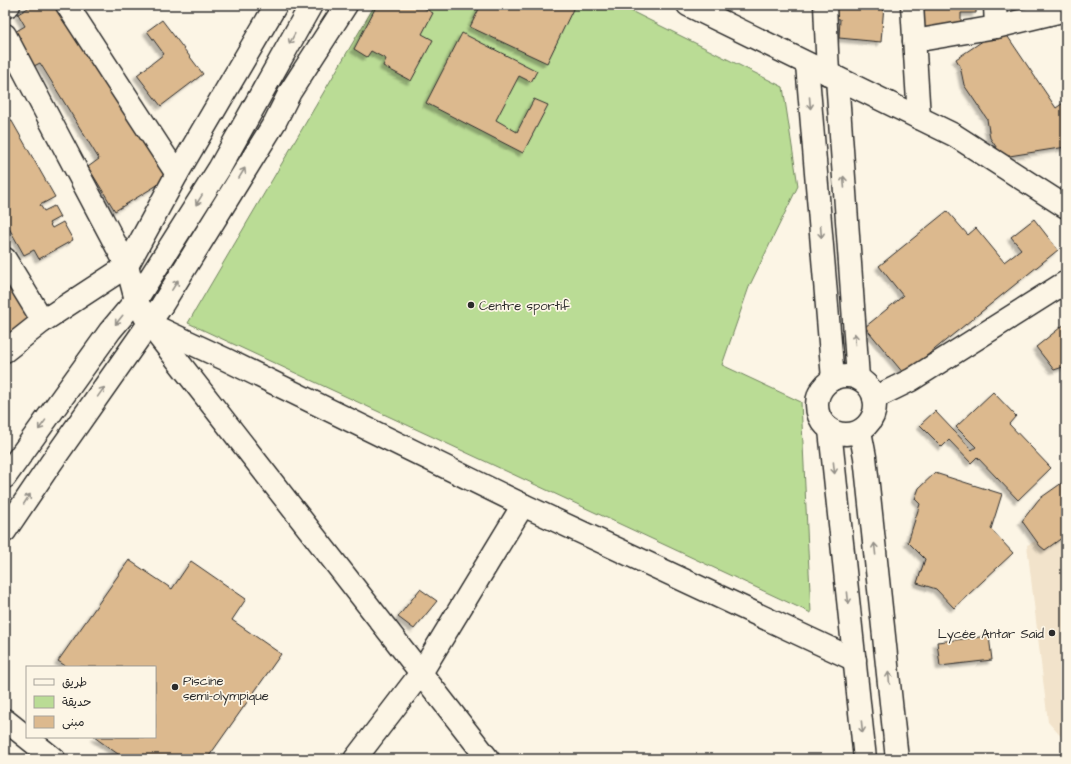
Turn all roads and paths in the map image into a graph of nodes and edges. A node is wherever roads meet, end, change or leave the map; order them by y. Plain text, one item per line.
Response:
1 (9, 5) edge
2 (67, 5) edge
3 (276, 5) edge
4 (311, 5) edge
5 (346, 5) edge
6 (688, 5) edge
7 (825, 5) edge
8 (912, 5) edge
9 (995, 5) edge
10 (5, 7) edge
11 (1066, 10) edge
12 (710, 11) edge
13 (996, 27) junction
14 (5, 35) edge
15 (914, 41) junction
16 (807, 64) junction
17 (832, 76) junction
18 (920, 118) junction
19 (177, 174) junction
20 (1066, 207) edge
21 (5, 259) edge
22 (127, 266) junction
23 (1066, 282) edge
24 (136, 300) junction
25 (43, 321) junction
26 (149, 324) junction
27 (5, 351) edge
28 (858, 378) junction
29 (833, 379) junction
30 (874, 398) junction
31 (830, 430) junction
32 (860, 431) junction
33 (5, 477) edge
34 (523, 505) junction
35 (5, 531) edge
36 (855, 660) junction
37 (421, 673) junction
38 (5, 720) edge
39 (26, 737) edge
40 (28, 738) edge
41 (54, 759) edge
42 (355, 759) edge
43 (488, 759) edge
44 (865, 759) edge
45 (897, 759) edge

1 - 10 street
2 - 19 street
3 - 19 street
4 -> 24 street
26 -> 5 street
6 - 12 street
7 - 17 street
8 - 15 street
9 - 13 street
11 - 13 street
12 - 16 street
13 - 15 street
14 - 22 street
15 - 18 street
16 - 17 street
16 -> 29 street
17 - 18 street
28 -> 17 street
18 - 20 street
19 - 22 street
21 - 25 street
22 - 24 street
22 - 25 street
23 - 30 street
24 - 26 street
24 -> 33 street
25 - 27 street
26 - 34 street
35 -> 26 street
26 - 37 street
28 - 29 street
28 - 30 street
29 - 31 street
30 - 32 street
31 - 32 street
31 -> 36 street
45 -> 32 street
34 - 36 street
34 - 37 street
36 -> 44 street
37 - 42 street
37 - 43 street
38 - 39 street
40 - 41 street

